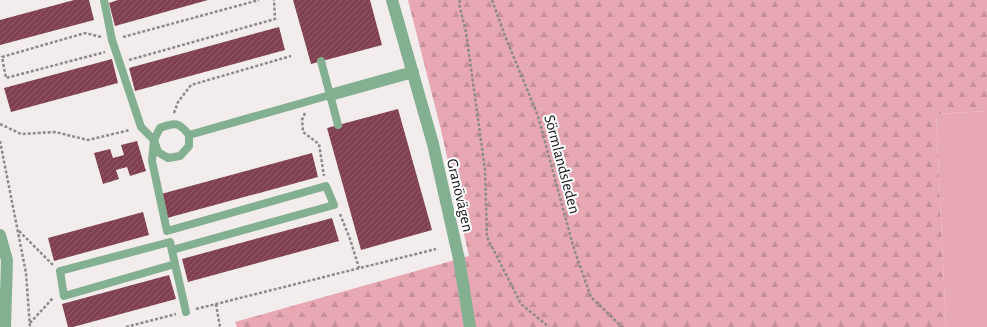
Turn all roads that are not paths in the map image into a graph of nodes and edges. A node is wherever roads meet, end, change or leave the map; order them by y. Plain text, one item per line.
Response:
1 (104, 0) edge
2 (392, 0) edge
3 (321, 61) dead end
4 (413, 72) junction
5 (330, 95) junction
6 (338, 125) dead end
7 (189, 135) junction
8 (154, 140) junction
9 (167, 231) junction
10 (0, 235) edge
11 (171, 246) junction
12 (176, 264) junction
13 (186, 312) road end
14 (5, 327) edge
15 (470, 327) edge

1 - 8 lane
2 - 4 street, Granövägen
3 - 5 lane
4 - 5 street
4 - 15 street, Granövägen
5 - 6 lane
5 - 7 lane
7 - 8 lane
7 - 8 lane
8 - 9 lane
9 - 11 lane
9 - 11 lane
10 - 14 street
11 - 12 lane
11 - 12 lane
12 - 13 lane

